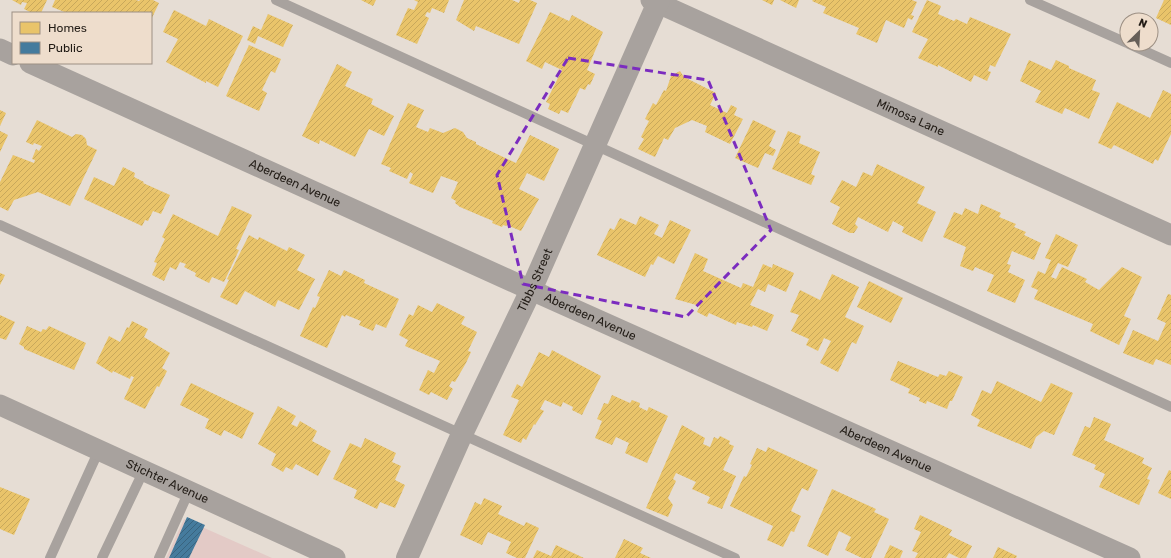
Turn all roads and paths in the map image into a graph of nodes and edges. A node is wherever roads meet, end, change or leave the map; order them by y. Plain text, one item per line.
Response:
1 (276, 0) edge
2 (1030, 0) edge
3 (656, 1) edge
4 (1119, 40) edge
5 (0, 49) edge
6 (1146, 52) edge
7 (12, 55) edge
8 (1171, 63) edge
9 (32, 64) edge
10 (595, 145) junction
11 (0, 225) edge
12 (1171, 235) edge
13 (531, 290) junction
14 (0, 405) edge
15 (1171, 407) edge
16 (462, 434) junction
17 (99, 450) junction
18 (144, 470) junction
19 (189, 491) junction
20 (50, 558) edge
21 (102, 558) edge
22 (159, 558) edge
23 (335, 558) edge
24 (407, 558) edge
25 (736, 558) edge
26 (1130, 558) edge

1 - 10 lane
2 - 4 lane
3 - 10 street, Tibbs Street
3 - 12 street, Mimosa Lane
5 - 7 street
6 - 8 lane
9 - 13 street, Aberdeen Avenue
10 - 13 street, Tibbs Street
10 - 15 lane
11 - 16 lane
13 - 16 street, Tibbs Street
13 - 26 street, Aberdeen Avenue
14 - 17 street, Stichter Avenue
16 - 24 street, Tibbs Street
16 - 25 lane
17 - 18 street, Stichter Avenue
17 - 20 lane
18 - 19 street, Stichter Avenue
18 - 21 lane
19 - 22 lane
19 - 23 street, Stichter Avenue

